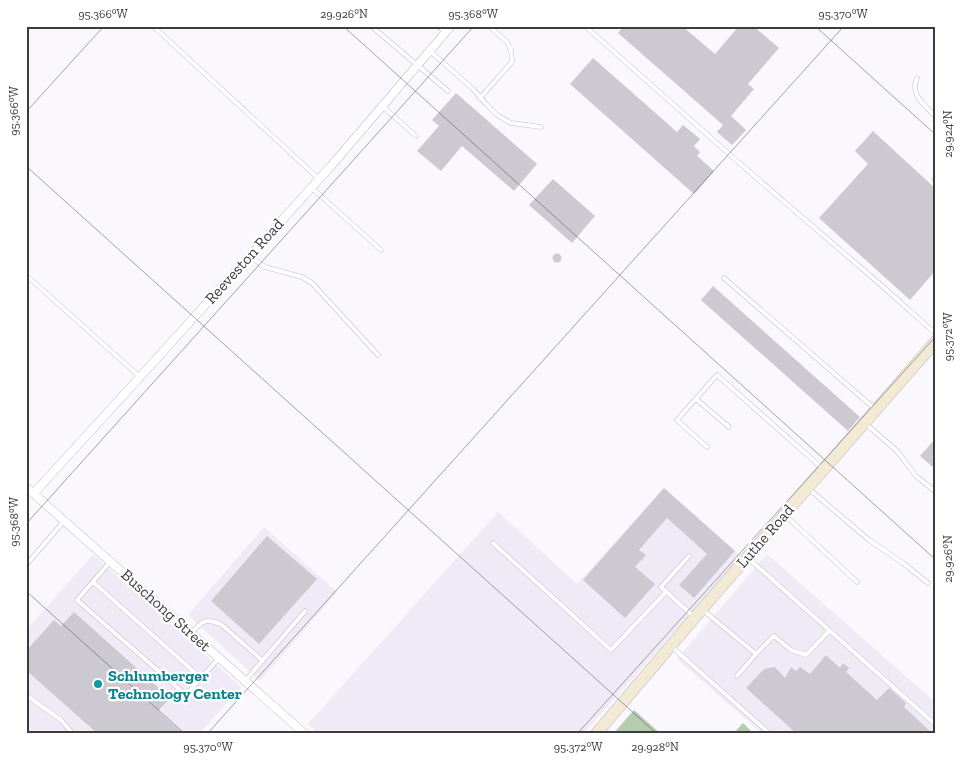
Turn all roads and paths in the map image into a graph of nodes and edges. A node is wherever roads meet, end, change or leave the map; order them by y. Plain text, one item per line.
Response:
1 (153, 26) edge
2 (371, 26) edge
3 (438, 26) edge
4 (451, 26) edge
5 (489, 26) edge
6 (585, 26) edge
7 (446, 33) junction
8 (430, 51) junction
9 (417, 64) junction
10 (917, 78) dead end
11 (448, 91) dead end
12 (480, 98) junction
13 (382, 106) junction
14 (936, 117) edge
15 (541, 127) dead end
16 (416, 136) dead end
17 (319, 179) junction
18 (311, 187) junction
19 (26, 217) edge
20 (26, 225) edge
21 (381, 250) dead end
22 (249, 256) junction
23 (26, 275) edge
24 (724, 278) dead end
25 (936, 334) edge
26 (936, 341) edge
27 (378, 355) dead end
28 (140, 377) junction
29 (696, 398) junction
30 (875, 410) junction
31 (864, 423) junction
32 (729, 428) dead end
33 (707, 447) dead end
34 (824, 469) junction
35 (26, 486) edge
36 (808, 487) junction
37 (936, 492) edge
38 (34, 493) junction
39 (784, 514) junction
40 (64, 520) junction
41 (493, 543) dead end
42 (689, 556) dead end
43 (746, 557) junction
44 (111, 562) junction
45 (26, 565) edge
46 (93, 582) junction
47 (857, 582) dead end
48 (928, 582) dead end
49 (666, 592) junction
50 (305, 611) dead end
51 (698, 613) junction
52 (829, 630) junction
53 (192, 633) junction
54 (670, 646) junction
55 (756, 654) junction
56 (219, 658) junction
57 (263, 660) junction
58 (737, 676) dead end
59 (201, 678) junction
60 (245, 681) junction
61 (26, 695) edge
62 (936, 725) edge
63 (73, 734) edge
64 (305, 734) edge
65 (596, 734) edge
66 (770, 734) edge

1 - 17 lane
2 - 9 lane
3 - 7 lane
4 - 7 street, Reeveston Road
5 - 12 lane
6 - 25 lane
7 - 8 street, Reeveston Road
8 - 9 street, Reeveston Road
8 - 12 lane
9 - 11 lane
9 - 13 street, Reeveston Road
10 - 14 lane
12 - 15 lane
13 - 16 lane
13 - 17 street, Reeveston Road
17 - 18 street, Reeveston Road
18 - 21 lane
18 - 22 street, Reeveston Road
19 - 20 lane
22 - 27 lane
22 - 28 street, Reeveston Road
23 - 28 lane
24 - 30 lane
26 - 30 street, Luthe Road
28 - 38 street, Reeveston Road
29 - 32 lane
29 - 33 lane
29 - 34 lane
30 - 31 street, Luthe Road
31 - 34 street, Luthe Road
31 - 37 lane
34 - 36 street, Luthe Road
35 - 38 street, Buschong Street
36 - 39 street, Luthe Road
36 - 48 lane
38 - 40 street, Buschong Street
39 - 43 street, Luthe Road
39 - 47 lane
40 - 44 street, Buschong Street
40 - 45 lane
41 - 49 lane
42 - 49 lane
43 - 51 street, Luthe Road
43 - 52 lane
44 - 46 lane
44 - 53 street, Buschong Street
46 - 59 lane
46 - 59 lane
49 - 51 lane
50 - 57 lane
51 - 54 street, Luthe Road
51 - 55 lane
52 - 55 lane
52 - 62 lane
53 - 56 street, Buschong Street
53 - 57 lane
54 - 65 street, Luthe Road
54 - 66 lane
55 - 58 lane
56 - 59 lane
56 - 60 street, Buschong Street
57 - 60 lane
60 - 64 street, Buschong Street
61 - 63 lane

